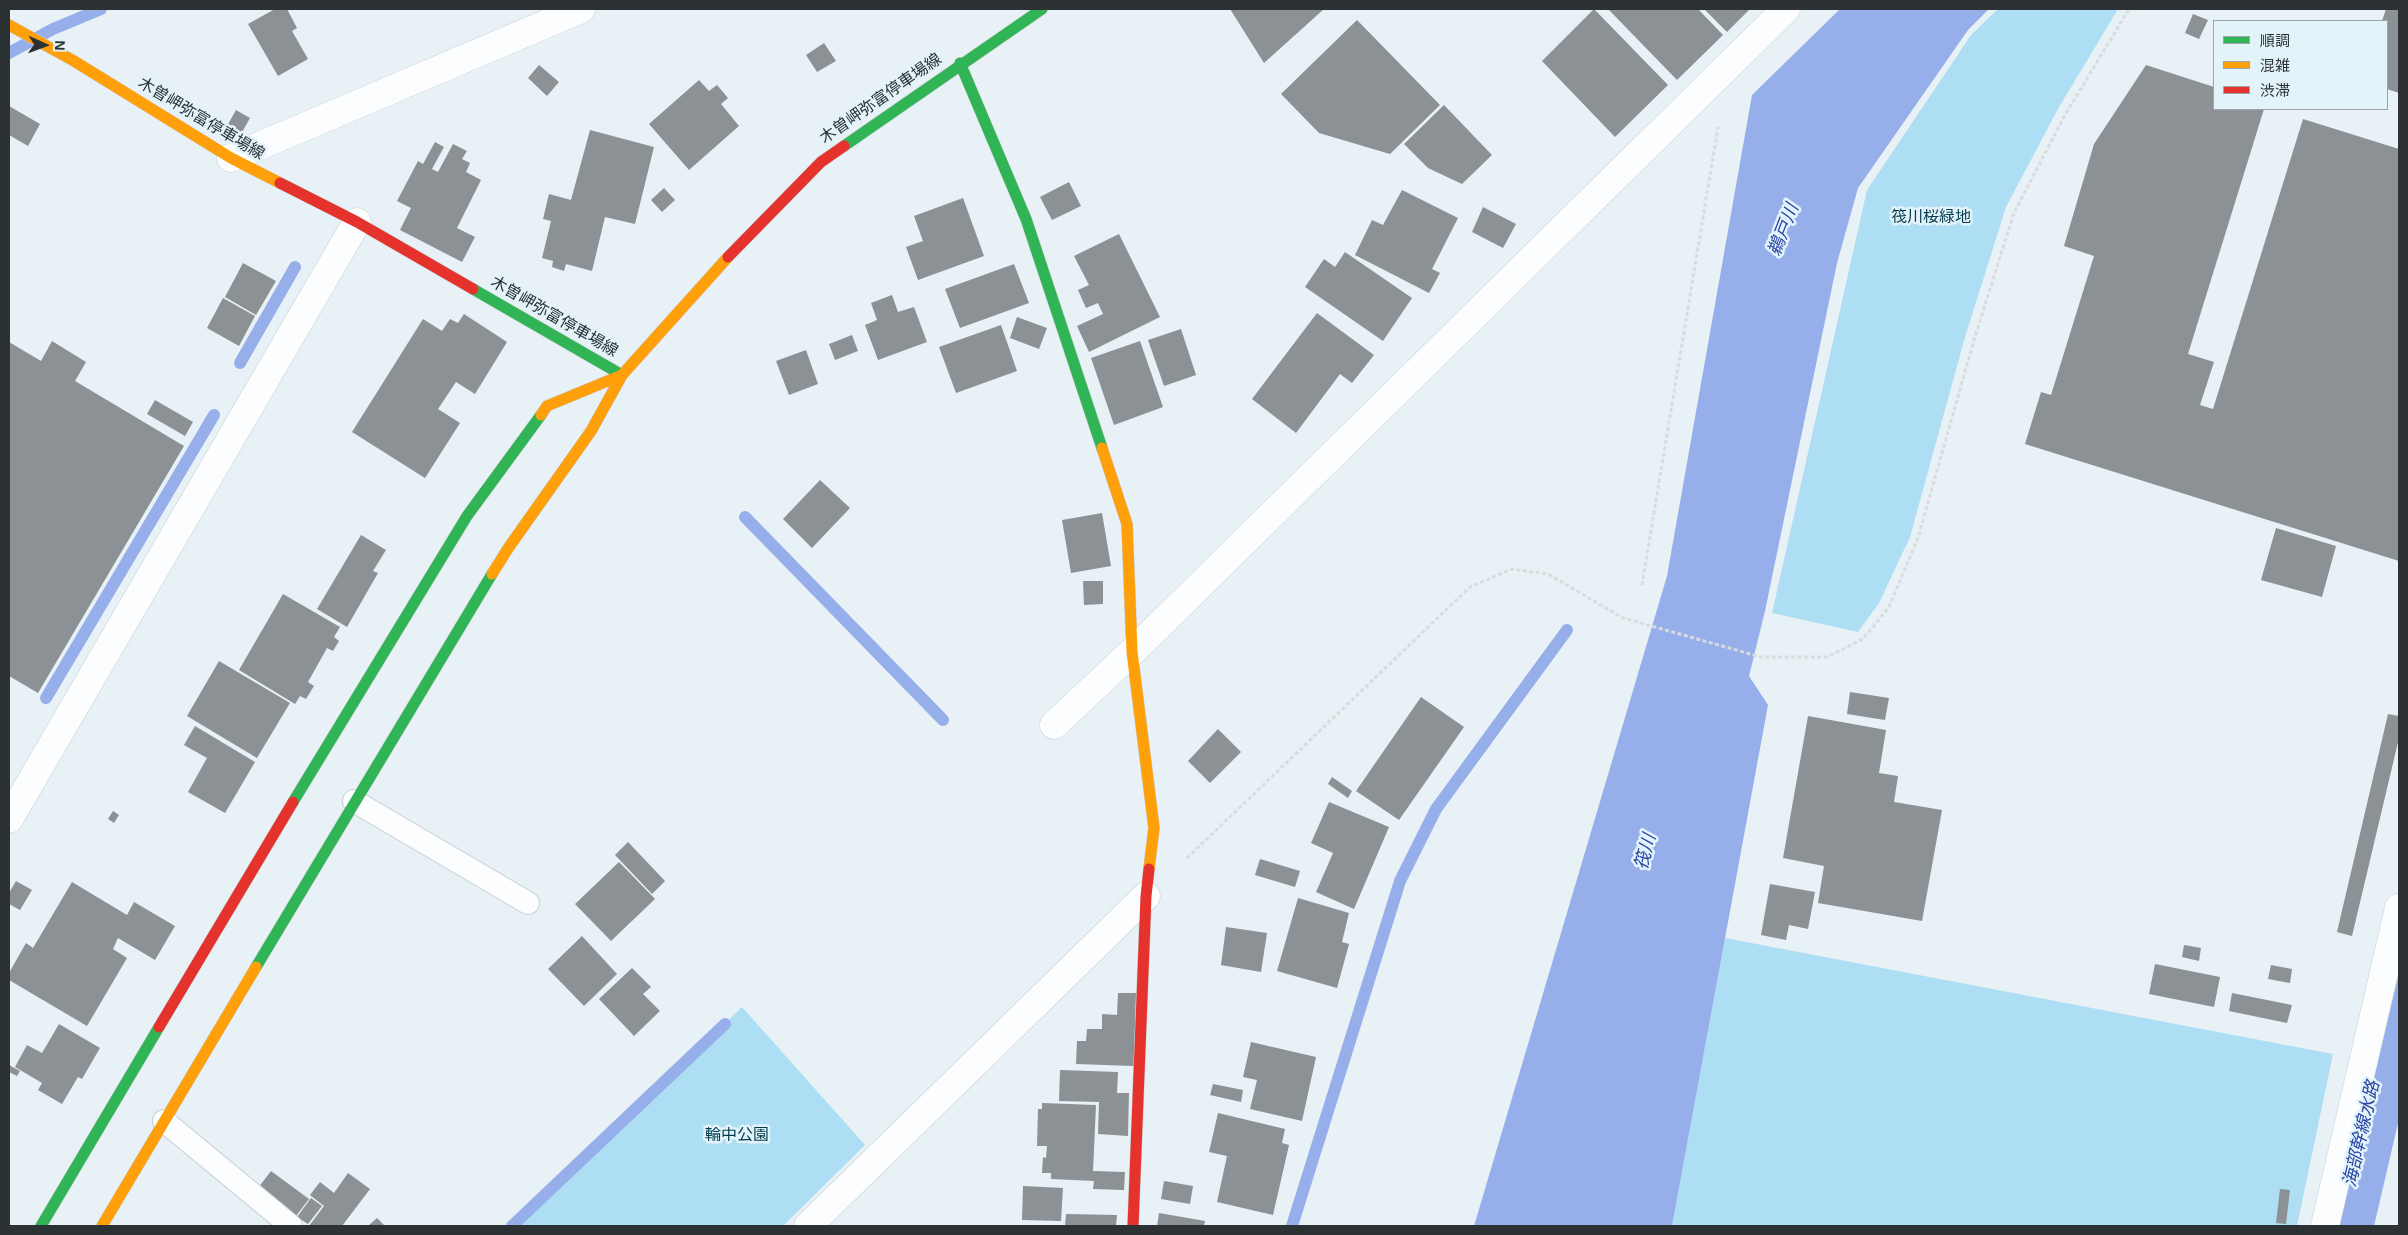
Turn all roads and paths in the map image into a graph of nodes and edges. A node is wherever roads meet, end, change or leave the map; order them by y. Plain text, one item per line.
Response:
1 (581, 9) edge
2 (1042, 9) edge
3 (1786, 9) edge
4 (2129, 9) edge
5 (9, 25) edge
6 (960, 63) junction
7 (1718, 125) dead end
8 (231, 158) junction
9 (357, 222) junction
10 (622, 375) junction
11 (1642, 585) dead end
12 (1132, 652) junction
13 (1054, 725) dead end
14 (354, 801) junction
15 (9, 819) edge
16 (1146, 896) junction
17 (528, 903) dead end
18 (2399, 908) edge
19 (164, 1121) junction
20 (41, 1226) edge
21 (102, 1226) edge
22 (291, 1226) edge
23 (808, 1226) edge
24 (1134, 1226) edge
25 (2325, 1226) edge

1 - 8 street
2 - 6 street, 木曽岬弥富停車場線
3 - 12 street
4 - 16 path
5 - 8 street, 木曽岬弥富停車場線
6 - 10 street, 木曽岬弥富停車場線
6 - 12 street
7 - 11 path
8 - 9 street, 木曽岬弥富停車場線
9 - 10 street, 木曽岬弥富停車場線
9 - 15 street
10 - 14 street
10 - 20 street
12 - 13 street
12 - 16 street
14 - 17 lane
14 - 19 street
16 - 23 street
16 - 24 street
18 - 25 street
19 - 21 street
19 - 22 lane

